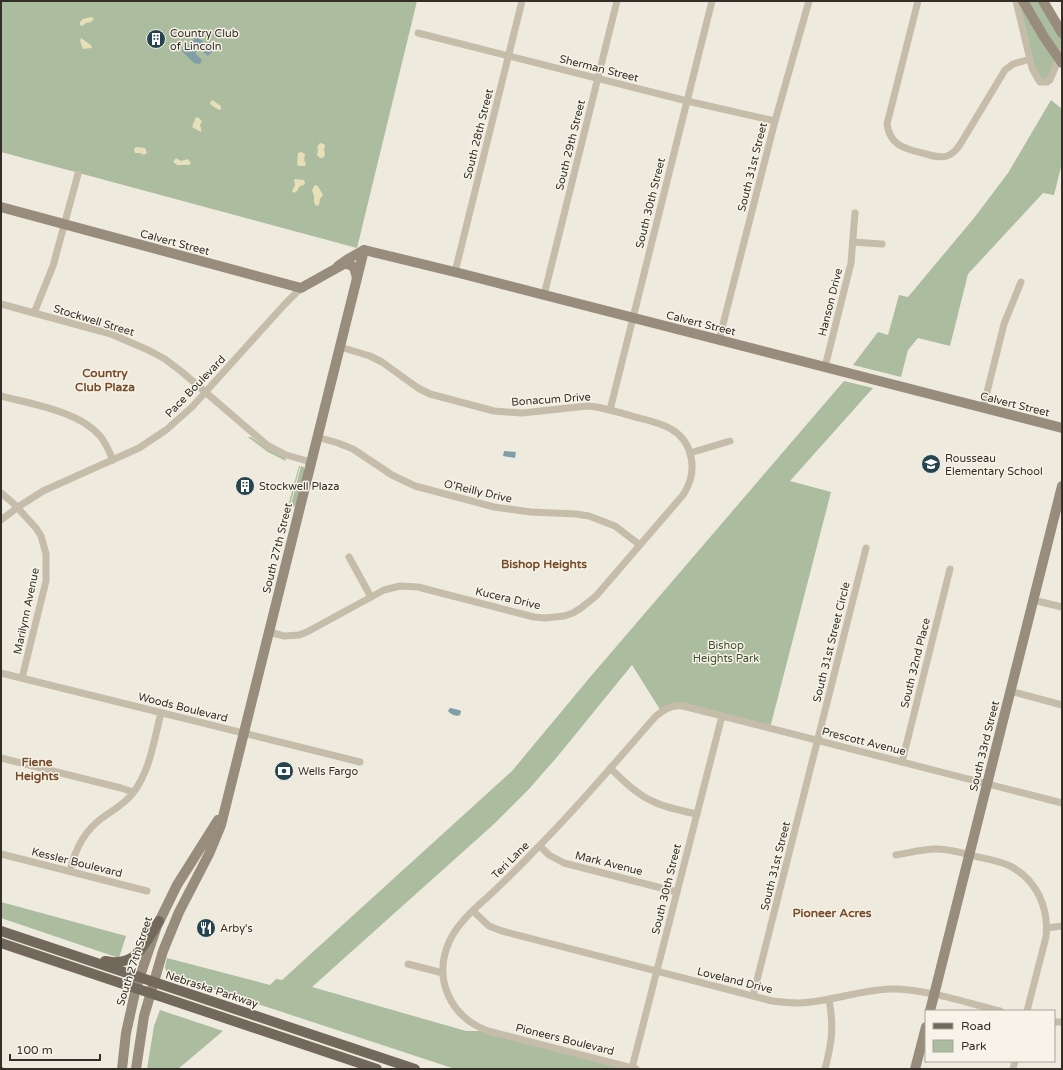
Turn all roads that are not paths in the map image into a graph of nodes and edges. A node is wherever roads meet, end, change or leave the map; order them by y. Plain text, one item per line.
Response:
1 (522, 1) edge
2 (617, 1) edge
3 (712, 1) edge
4 (809, 1) edge
5 (918, 1) edge
6 (1016, 1) edge
7 (1023, 1) edge
8 (1043, 1) edge
9 (418, 33) dead end
10 (1062, 33) edge
11 (508, 56) junction
12 (1061, 57) edge
13 (1030, 59) junction
14 (598, 79) junction
15 (687, 101) junction
16 (775, 121) junction
17 (78, 174) dead end
18 (1, 207) edge
19 (855, 213) dead end
20 (64, 224) junction
21 (853, 242) junction
22 (882, 244) dead end
23 (364, 250) junction
24 (338, 266) junction
25 (455, 272) junction
26 (357, 278) junction
27 (1021, 282) dead end
28 (301, 288) junction
29 (544, 295) junction
30 (1, 304) edge
31 (34, 313) junction
32 (633, 318) junction
33 (719, 340) junction
34 (340, 347) junction
35 (825, 367) junction
36 (206, 392) junction
37 (1, 396) edge
38 (983, 408) junction
39 (610, 410) junction
40 (1062, 428) edge
41 (317, 437) junction
42 (730, 441) dead end
43 (690, 453) junction
44 (113, 460) junction
45 (311, 462) junction
46 (1062, 486) edge
47 (1, 493) edge
48 (18, 507) junction
49 (1, 520) edge
50 (640, 545) junction
51 (866, 548) dead end
52 (349, 557) dead end
53 (950, 569) dead end
54 (371, 597) junction
55 (1033, 600) junction
56 (1062, 607) edge
57 (269, 632) junction
58 (1, 673) edge
59 (22, 678) junction
60 (1010, 691) junction
61 (1062, 704) edge
62 (661, 711) joint
63 (161, 713) junction
64 (722, 716) junction
65 (244, 733) junction
66 (818, 741) junction
67 (1, 758) edge
68 (360, 762) dead end
69 (902, 762) junction
70 (610, 768) junction
71 (987, 784) junction
72 (133, 792) junction
73 (1062, 803) edge
74 (226, 806) junction
75 (697, 814) junction
76 (540, 846) junction
77 (198, 852) junction
78 (1, 854) edge
79 (969, 854) junction
80 (896, 855) dead end
81 (70, 871) junction
82 (200, 873) junction
83 (147, 891) dead end
84 (677, 892) junction
85 (473, 911) junction
86 (159, 921) junction
87 (1062, 926) edge
88 (1047, 928) junction
89 (1, 931) edge
90 (1, 943) edge
91 (46, 946) junction
92 (408, 964) dead end
93 (657, 971) junction
94 (443, 973) junction
95 (140, 977) junction
96 (154, 983) junction
97 (136, 988) junction
98 (151, 993) junction
99 (934, 995) junction
100 (754, 996) junction
101 (829, 999) junction
102 (930, 1010) edge
103 (996, 1010) edge
104 (1028, 1010) edge
105 (488, 1031) joint
106 (925, 1031) edge
107 (634, 1068) edge
108 (122, 1069) edge
109 (136, 1069) edge
110 (377, 1069) edge
111 (415, 1069) edge
112 (825, 1069) edge
113 (915, 1069) edge

1 - 11 street, South 28th Street
2 - 14 street, South 29th Street
3 - 15 street, South 30th Street
4 - 16 street, South 31st Street
5 - 13 street
6 - 13 street
7 - 12 main road
8 - 10 main road
9 - 11 street, Sherman Street
11 - 14 street, Sherman Street
11 - 25 street, South 28th Street
12 - 13 street
14 - 15 street, Sherman Street
14 - 29 street, South 29th Street
15 - 16 street, Sherman Street
15 - 32 street, South 30th Street
16 - 33 street, South 31st Street
17 - 20 street
18 - 20 main road, Calvert Street
19 - 21 street, Hanson Drive
20 - 28 main road, Calvert Street
20 - 31 street
21 - 22 street
21 - 35 street, Hanson Drive
23 - 24 main road
23 - 25 main road, Calvert Street
23 - 26 main road, South 27th Street
24 - 26 main road
24 - 28 main road
25 - 29 main road, Calvert Street
26 - 34 main road, South 27th Street
27 - 38 street
28 - 36 street, Pace Boulevard
29 - 32 main road, Calvert Street
30 - 31 street, Stockwell Street
31 - 36 street, Stockwell Street
32 - 33 main road, Calvert Street
32 - 39 street, South 30th Street
33 - 35 main road, Calvert Street
34 - 39 street, Bonacum Drive
34 - 41 main road, South 27th Street
35 - 38 main road, Calvert Street
36 - 44 street, Pace Boulevard
36 - 45 street, Stockwell Street
37 - 44 street
38 - 40 main road, Calvert Street
39 - 43 street, Bonacum Drive
41 - 45 main road, South 27th Street
41 - 50 street, O'Reilly Drive
42 - 43 street
43 - 50 street, Kucera Drive
44 - 48 street, Pace Boulevard
45 - 57 main road, South 27th Street
46 - 55 main road, South 33rd Street
47 - 48 street, Marilynn Avenue
48 - 49 street, Pace Boulevard
48 - 59 street, Marilynn Avenue
50 - 54 street, Kucera Drive
51 - 66 street, South 31st Street Circle
52 - 54 street
53 - 69 street, South 32nd Place
54 - 57 street, Kucera Drive
55 - 56 street
55 - 60 main road, South 33rd Street
57 - 65 main road, South 27th Street
58 - 59 street, Woods Boulevard
59 - 63 street, Woods Boulevard
60 - 61 street
60 - 71 main road, South 33rd Street
62 - 64 street, Prescott Avenue
62 - 70 street, Teri Lane
63 - 65 street, Woods Boulevard
63 - 72 street
64 - 66 street, Prescott Avenue
64 - 75 street, South 30th Street
65 - 68 street, Woods Boulevard
65 - 74 main road, South 27th Street
66 - 69 street, Prescott Avenue
66 - 100 street, South 31st Street
67 - 72 street
69 - 71 street, Prescott Avenue
70 - 75 street
70 - 76 street, Teri Lane
71 - 73 street, Prescott Avenue
71 - 79 main road, South 33rd Street
72 - 81 street
74 - 77 main road, South 27th Street
74 - 82 main road, South 27th Street
75 - 84 street, South 30th Street
76 - 84 street, Mark Avenue
76 - 85 street, Teri Lane
77 - 82 main road
77 - 86 main road, South 27th Street
78 - 81 street, Kessler Boulevard
79 - 80 street
79 - 88 street
79 - 99 main road, South 33rd Street
81 - 83 street, Kessler Boulevard
82 - 96 main road, South 27th Street
84 - 93 street, South 30th Street
85 - 93 street, Loveland Drive
85 - 94 street, Teri Lane
86 - 91 main road
86 - 95 main road, South 27th Street
87 - 88 street
88 - 104 street
89 - 91 main road, Nebraska Parkway
90 - 97 main road, Nebraska Parkway
91 - 95 main road, Nebraska Parkway
92 - 94 street
93 - 100 street, Loveland Drive
93 - 107 street, South 30th Street
94 - 105 street, Teri Lane
95 - 96 main road, Nebraska Parkway
95 - 97 main road, South 27th Street
96 - 98 main road, South 27th Street
96 - 111 main road, Nebraska Parkway
97 - 98 main road, Nebraska Parkway
97 - 108 main road, South 27th Street
98 - 109 main road, South 27th Street
98 - 110 main road, Nebraska Parkway
99 - 101 street, Loveland Drive
99 - 102 main road, South 33rd Street
99 - 103 street, Loveland Drive
100 - 101 street, Loveland Drive
101 - 112 street
105 - 107 street, Pioneers Boulevard
106 - 113 main road

